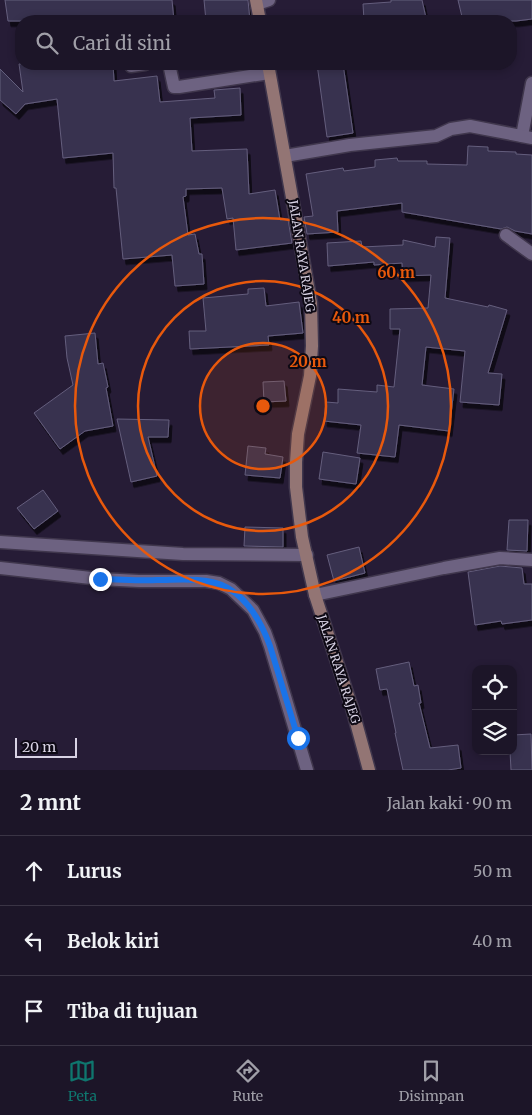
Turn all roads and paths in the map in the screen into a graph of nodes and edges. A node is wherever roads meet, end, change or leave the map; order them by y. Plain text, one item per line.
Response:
1 (269, 0) edge
2 (256, 2) edge
3 (259, 15) edge
4 (170, 70) edge
5 (260, 70) edge
6 (269, 70) edge
7 (532, 82) edge
8 (527, 137) edge
9 (285, 156) junction
10 (506, 236) dead end
11 (532, 254) edge
12 (0, 542) edge
13 (306, 555) junction
14 (532, 560) edge
15 (0, 568) edge
16 (315, 595) junction
17 (307, 770) edge
18 (369, 770) edge

1 - 2 street
2 - 3 main road
4 - 5 street
6 - 9 main road, JALAN RAYA RAJEG
7 - 8 street
8 - 9 street
9 - 13 main road, JALAN RAYA RAJEG
10 - 11 street
12 - 13 street
13 - 16 main road, JALAN RAYA RAJEG
14 - 16 street
15 - 17 street
16 - 18 main road, JALAN RAYA RAJEG

